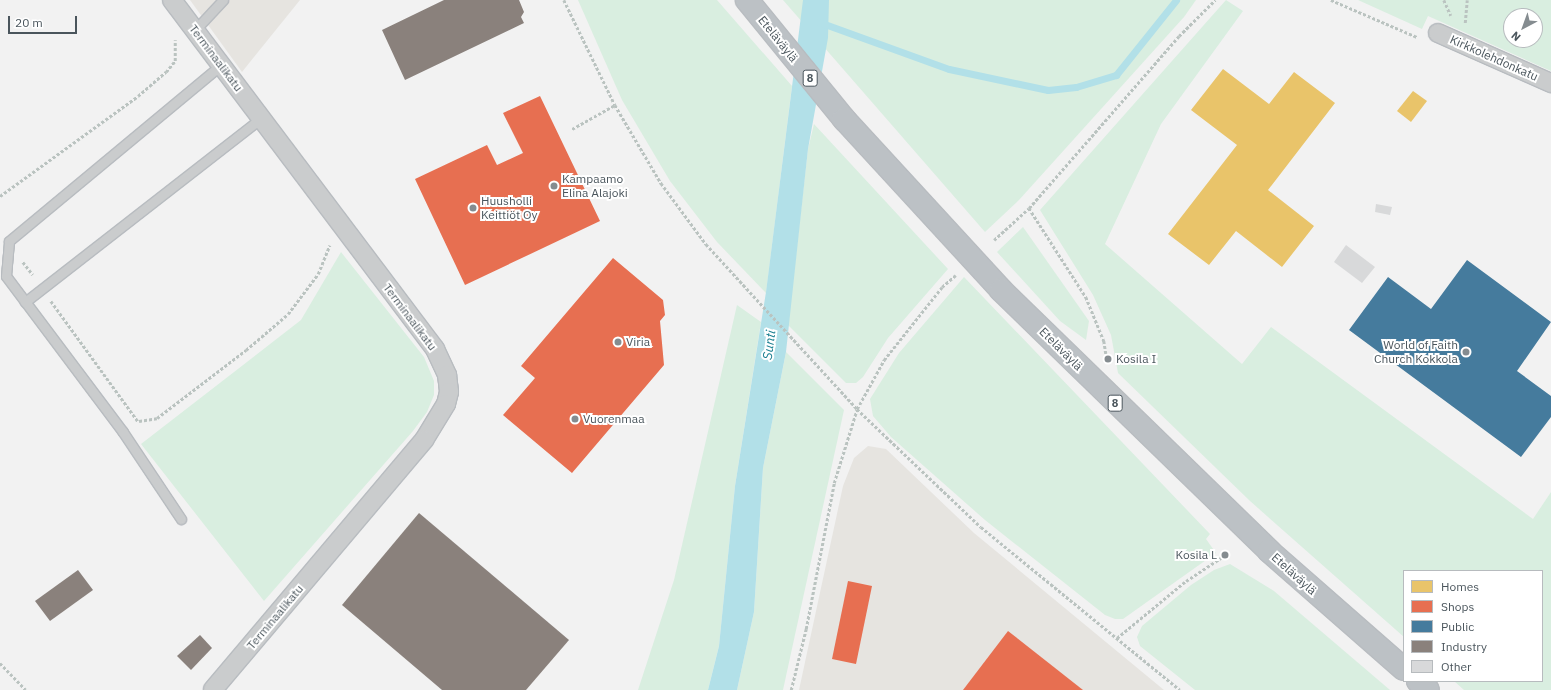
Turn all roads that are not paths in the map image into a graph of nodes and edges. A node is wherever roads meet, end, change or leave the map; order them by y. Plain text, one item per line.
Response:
1 (172, 0) edge
2 (223, 0) edge
3 (747, 0) edge
4 (195, 30) junction
5 (1430, 36) road end
6 (221, 65) junction
7 (1551, 83) edge
8 (261, 118) junction
9 (25, 302) junction
10 (181, 519) dead end
11 (1403, 669) edge
12 (1419, 682) edge
13 (213, 690) edge
14 (1428, 690) edge

1 - 4 street, Terminaalikatu
2 - 4 lane
3 - 11 highway, Eteläväylä / 8
4 - 6 street, Terminaalikatu
5 - 7 street, Kirkkolehdonkatu
6 - 8 street, Terminaalikatu
6 - 9 lane
8 - 9 lane
8 - 13 street, Terminaalikatu
9 - 10 lane
12 - 14 highway

